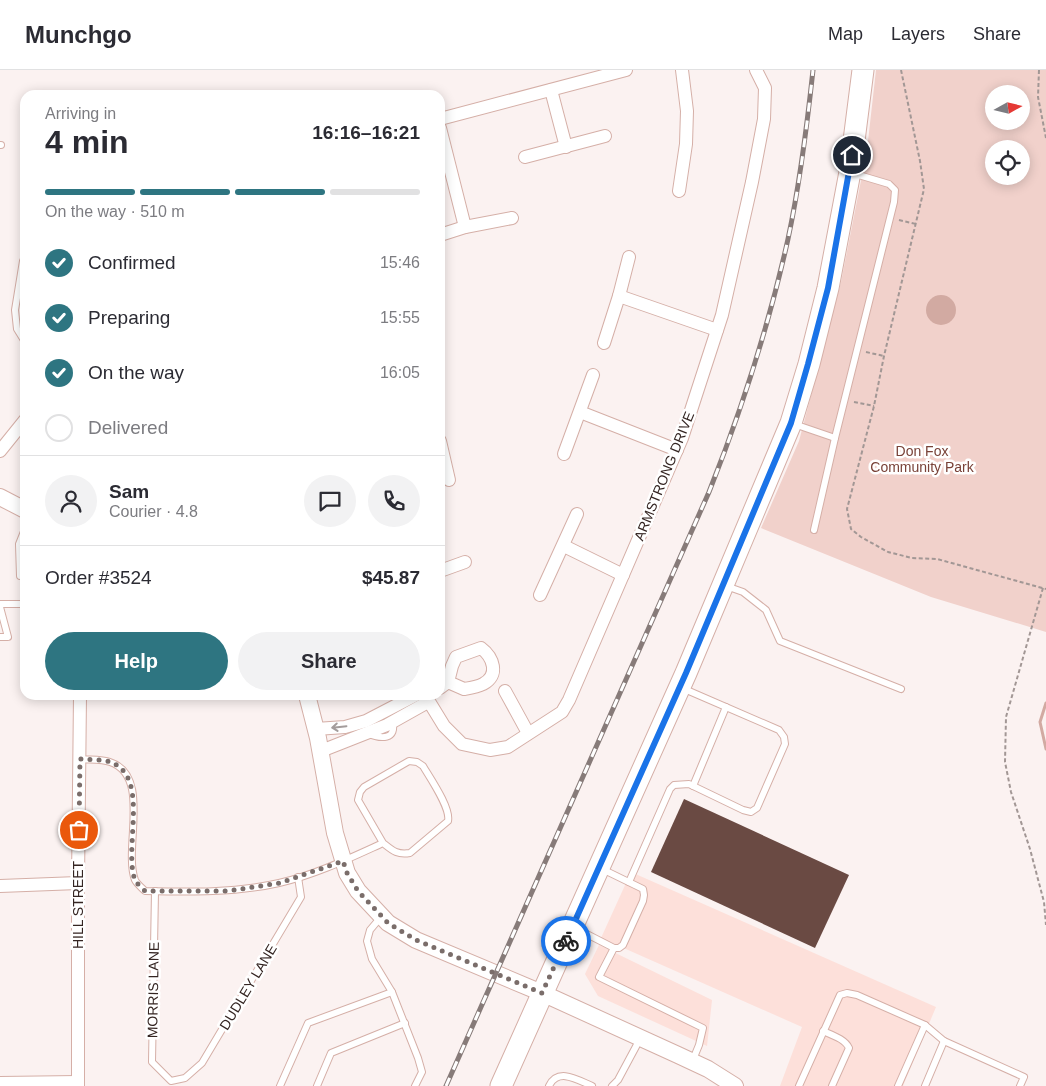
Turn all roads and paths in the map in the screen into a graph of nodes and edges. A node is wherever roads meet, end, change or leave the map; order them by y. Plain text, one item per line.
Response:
1 (626, 70) edge
2 (682, 70) edge
3 (756, 70) edge
4 (863, 70) edge
5 (901, 70) edge
6 (1039, 70) edge
7 (551, 90) junction
8 (445, 118) edge
9 (605, 136) dead end
10 (1046, 138) edge
11 (566, 146) junction
12 (445, 148) edge
13 (525, 157) dead end
14 (850, 172) junction
15 (679, 191) dead end
16 (512, 218) dead end
17 (890, 218) junction
18 (916, 224) junction
19 (465, 227) junction
20 (445, 233) edge
21 (629, 257) dead end
22 (20, 280) edge
23 (619, 296) junction
24 (717, 330) junction
25 (20, 333) edge
26 (604, 343) dead end
27 (857, 350) junction
28 (884, 356) junction
29 (593, 375) dead end
30 (844, 400) junction
31 (874, 406) junction
32 (580, 412) junction
33 (791, 423) junction
34 (20, 426) edge
35 (835, 438) junction
36 (676, 450) junction
37 (0, 451) edge
38 (564, 454) dead end
39 (445, 462) edge
40 (449, 480) dead end
41 (0, 497) edge
42 (20, 507) edge
43 (577, 514) dead end
44 (814, 530) dead end
45 (20, 542) edge
46 (564, 546) junction
47 (465, 562) dead end
48 (445, 569) edge
49 (623, 575) junction
50 (20, 576) edge
51 (723, 584) junction
52 (1044, 588) edge
53 (540, 595) dead end
54 (20, 604) edge
55 (0, 606) edge
56 (0, 637) edge
57 (680, 686) junction
58 (901, 689) dead end
59 (505, 691) dead end
60 (80, 700) edge
61 (307, 700) edge
62 (419, 700) edge
63 (427, 700) edge
64 (726, 707) junction
65 (364, 727) junction
66 (316, 729) junction
67 (528, 734) junction
68 (321, 751) junction
69 (80, 759) junction
70 (693, 786) junction
71 (383, 843) junction
72 (343, 861) junction
73 (598, 867) junction
74 (298, 877) junction
75 (630, 882) junction
76 (78, 883) junction
77 (0, 886) edge
78 (155, 892) junction
79 (382, 916) junction
80 (1046, 925) edge
81 (572, 926) junction
82 (614, 948) junction
83 (392, 992) junction
84 (542, 993) junction
85 (404, 1024) junction
86 (925, 1025) junction
87 (824, 1031) junction
88 (641, 1038) junction
89 (944, 1041) junction
90 (692, 1062) junction
91 (171, 1082) joint
92 (0, 1083) edge
93 (78, 1084) edge
94 (280, 1086) edge
95 (317, 1086) edge
96 (415, 1086) edge
97 (501, 1086) edge
98 (549, 1086) edge
99 (592, 1086) edge
100 (612, 1086) edge
101 (735, 1086) edge
102 (799, 1086) edge
103 (832, 1086) edge
104 (898, 1086) edge
105 (926, 1086) edge
106 (1020, 1086) edge

1 - 7 street
2 - 15 street
3 - 24 street, ARMSTRONG DRIVE
4 - 14 main road
5 - 18 path
6 - 10 path
7 - 8 street
7 - 11 street
9 - 11 street
11 - 13 street
12 - 19 street
14 - 17 lane
14 - 33 main road
16 - 19 street
17 - 18 path
17 - 27 lane
18 - 28 path
19 - 20 street
21 - 23 street
22 - 25 lane
23 - 24 street
23 - 26 street
24 - 36 street, ARMSTRONG DRIVE
27 - 28 path
27 - 30 lane
28 - 31 path
29 - 32 street
30 - 31 path
30 - 35 lane
31 - 52 path
32 - 36 street
32 - 38 street
33 - 35 lane
33 - 51 main road
34 - 37 street
35 - 44 lane
36 - 49 street, ARMSTRONG DRIVE
39 - 40 street
41 - 42 street
43 - 46 street
45 - 50 lane
46 - 49 street
46 - 53 street
47 - 48 street
49 - 67 street, ARMSTRONG DRIVE
51 - 57 main road
51 - 58 lane
52 - 80 path
54 - 55 lane
55 - 56 lane
57 - 64 lane
57 - 73 main road
59 - 67 street
60 - 69 street, HILL STREET
61 - 66 street
62 - 65 street, ARMSTRONG DRIVE
63 - 67 street, ARMSTRONG DRIVE
64 - 70 lane
64 - 70 lane
65 -> 66 street, ARMSTRONG DRIVE
65 - 68 street, ARMSTRONG DRIVE
66 - 68 street
68 - 72 street
69 - 76 street, HILL STREET
69 - 78 lane
70 - 75 lane
71 - 71 lane
71 - 72 lane
72 - 74 lane
72 - 79 street
73 - 75 lane
73 - 81 main road
74 - 78 lane
74 - 91 lane, DUDLEY LANE
75 - 82 lane
76 - 77 street
76 - 93 street, HILL STREET
78 - 91 lane, MORRIS LANE
79 - 83 lane
79 - 84 street
81 - 82 lane
81 - 84 main road
82 - 90 lane
83 - 85 lane
83 - 94 lane
84 - 88 street
84 - 97 main road
85 - 95 lane
85 - 96 lane
86 - 87 lane
86 - 89 lane
86 - 104 lane
87 - 102 lane
87 - 103 lane
88 - 90 street
88 - 100 lane
89 - 105 lane
89 - 106 lane
90 - 101 street
92 - 93 street
98 - 99 lane

